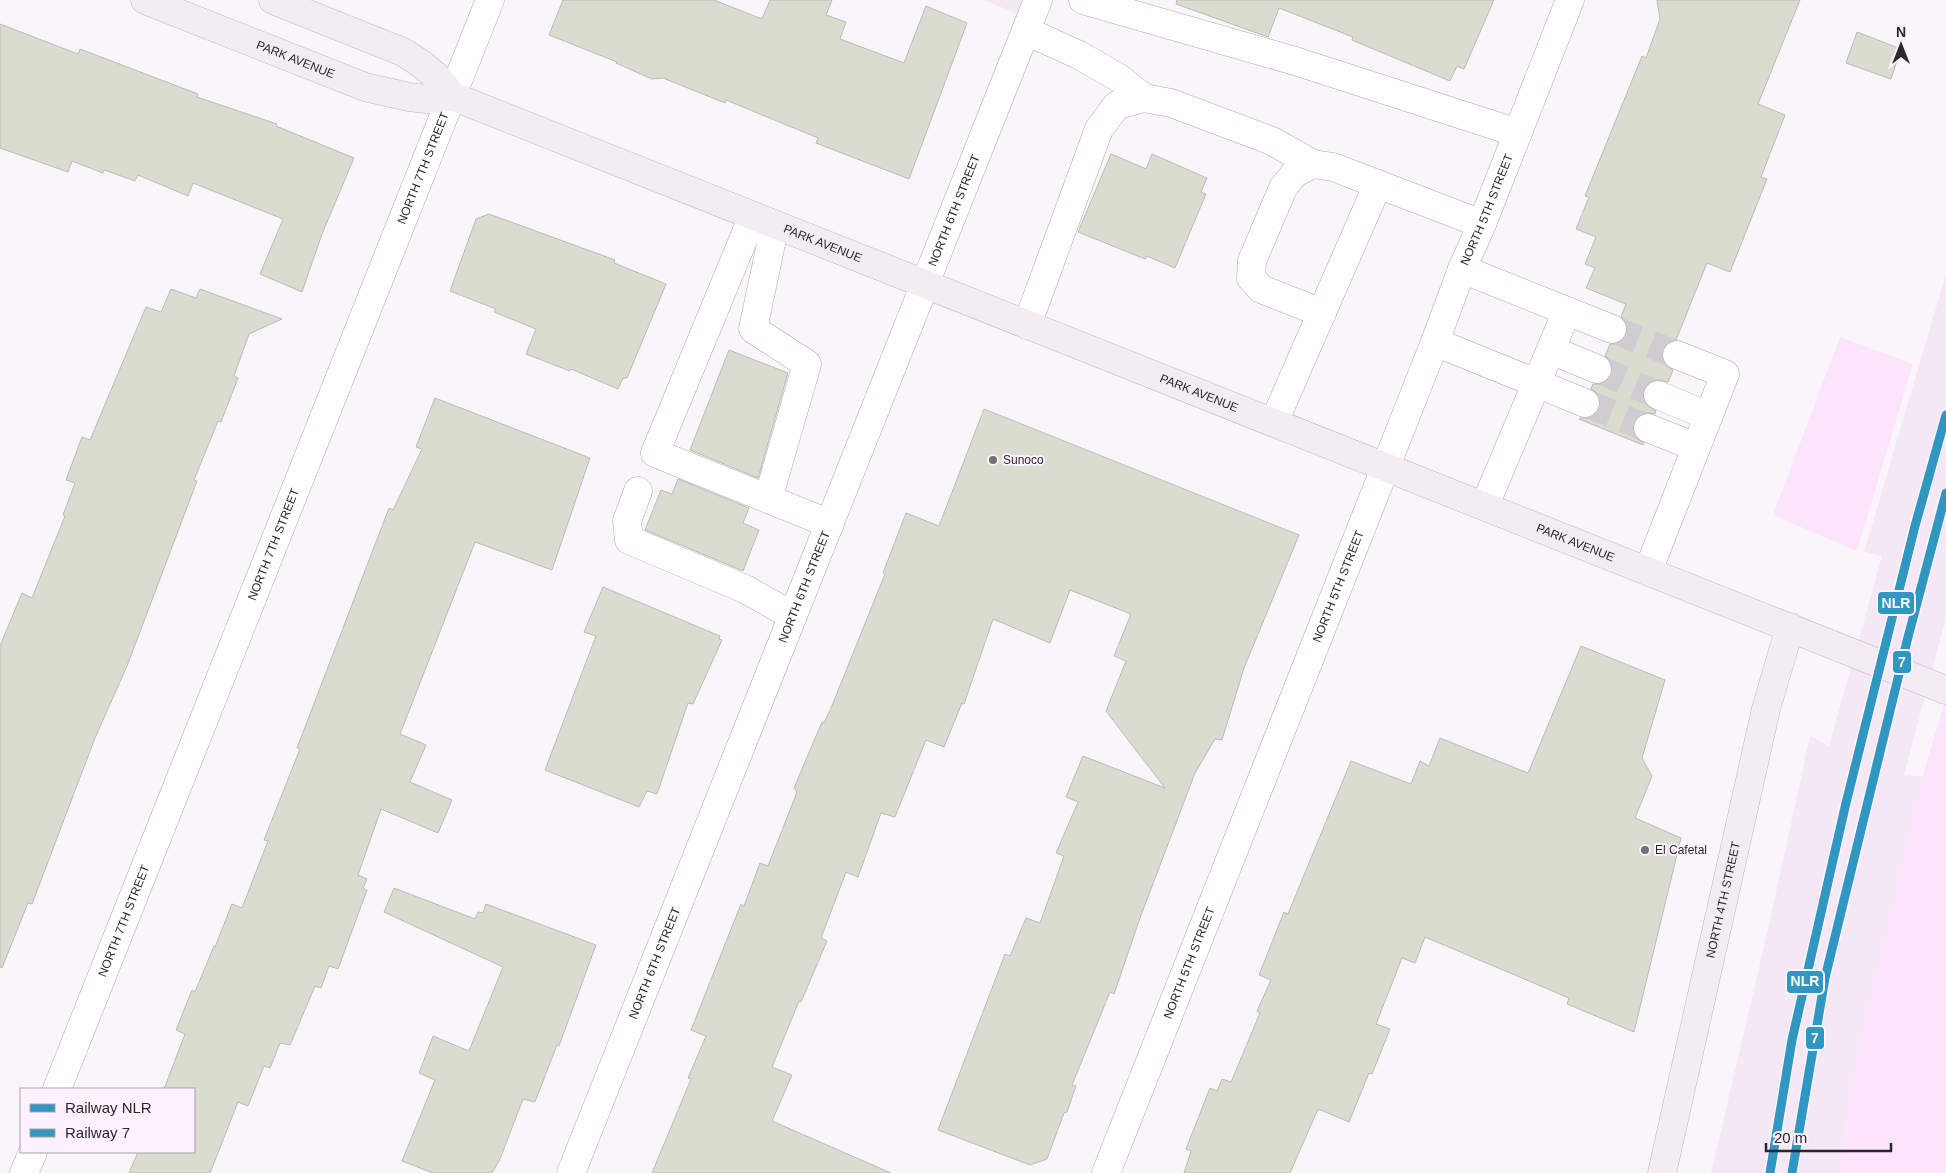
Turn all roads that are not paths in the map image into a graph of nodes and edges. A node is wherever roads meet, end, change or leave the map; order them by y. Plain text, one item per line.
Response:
1 (145, 0) edge
2 (273, 0) edge
3 (490, 0) edge
4 (1038, 0) edge
5 (1083, 0) edge
6 (1570, 0) edge
7 (1026, 31) junction
8 (452, 96) junction
9 (1144, 98) junction
10 (1518, 133) junction
11 (1313, 164) junction
12 (1378, 184) junction
13 (764, 220) junction
14 (1482, 224) junction
15 (1462, 269) junction
16 (926, 285) junction
17 (1567, 311) junction
18 (1322, 313) junction
19 (1027, 325) junction
20 (1612, 329) tunnel mouth
21 (1435, 342) junction
22 (1550, 350) junction
23 (1677, 355) tunnel mouth
24 (1597, 369) tunnel mouth
25 (1536, 383) junction
26 (1658, 395) tunnel mouth
27 (1585, 403) tunnel mouth
28 (1708, 416) junction
29 (1274, 422) junction
30 (1648, 428) tunnel mouth
31 (1696, 447) junction
32 (1386, 466) junction
33 (638, 492) dead end
34 (768, 499) junction
35 (1484, 505) junction
36 (830, 524) junction
37 (1648, 571) junction
38 (793, 616) junction
39 (1790, 627) junction
40 (1946, 690) edge
41 (57, 1088) edge
42 (33, 1153) edge
43 (24, 1173) edge
44 (571, 1173) edge
45 (1106, 1173) edge
46 (1662, 1173) edge

1 - 8 main road, PARK AVENUE
2 - 8 main road, PARK AVENUE
3 - 8 street, NORTH 7TH STREET
4 - 7 street, NORTH 6TH STREET
5 - 10 street
6 - 10 street, NORTH 5TH STREET
7 - 9 street
7 - 16 street, NORTH 6TH STREET
8 - 13 main road, PARK AVENUE
8 - 41 street, NORTH 7TH STREET
9 - 11 street
9 - 19 street
10 - 14 street, NORTH 5TH STREET
11 - 12 street
11 - 18 street
12 - 14 street
12 - 18 street
13 - 16 main road, PARK AVENUE
13 - 34 street
13 - 34 street
14 - 15 street, NORTH 5TH STREET
15 - 17 street
15 - 21 street, NORTH 5TH STREET
16 - 19 main road, PARK AVENUE
16 - 36 street, NORTH 6TH STREET
17 - 20 street
17 - 22 street
18 - 29 street
19 - 29 main road, PARK AVENUE
21 - 25 street
21 - 32 street, NORTH 5TH STREET
22 - 24 street
22 - 25 street
23 - 28 street
25 - 27 street
25 - 35 street
26 - 28 street
28 - 31 street
29 - 32 main road, PARK AVENUE
30 - 31 street
31 - 37 street
32 - 35 main road, PARK AVENUE
32 - 45 street, NORTH 5TH STREET
33 - 38 street
34 - 36 street
35 - 37 main road, PARK AVENUE
36 - 38 street, NORTH 6TH STREET
37 - 39 main road, PARK AVENUE
38 - 44 street, NORTH 6TH STREET
39 - 40 main road, PARK AVENUE
39 - 46 main road, NORTH 4TH STREET
42 - 43 street

